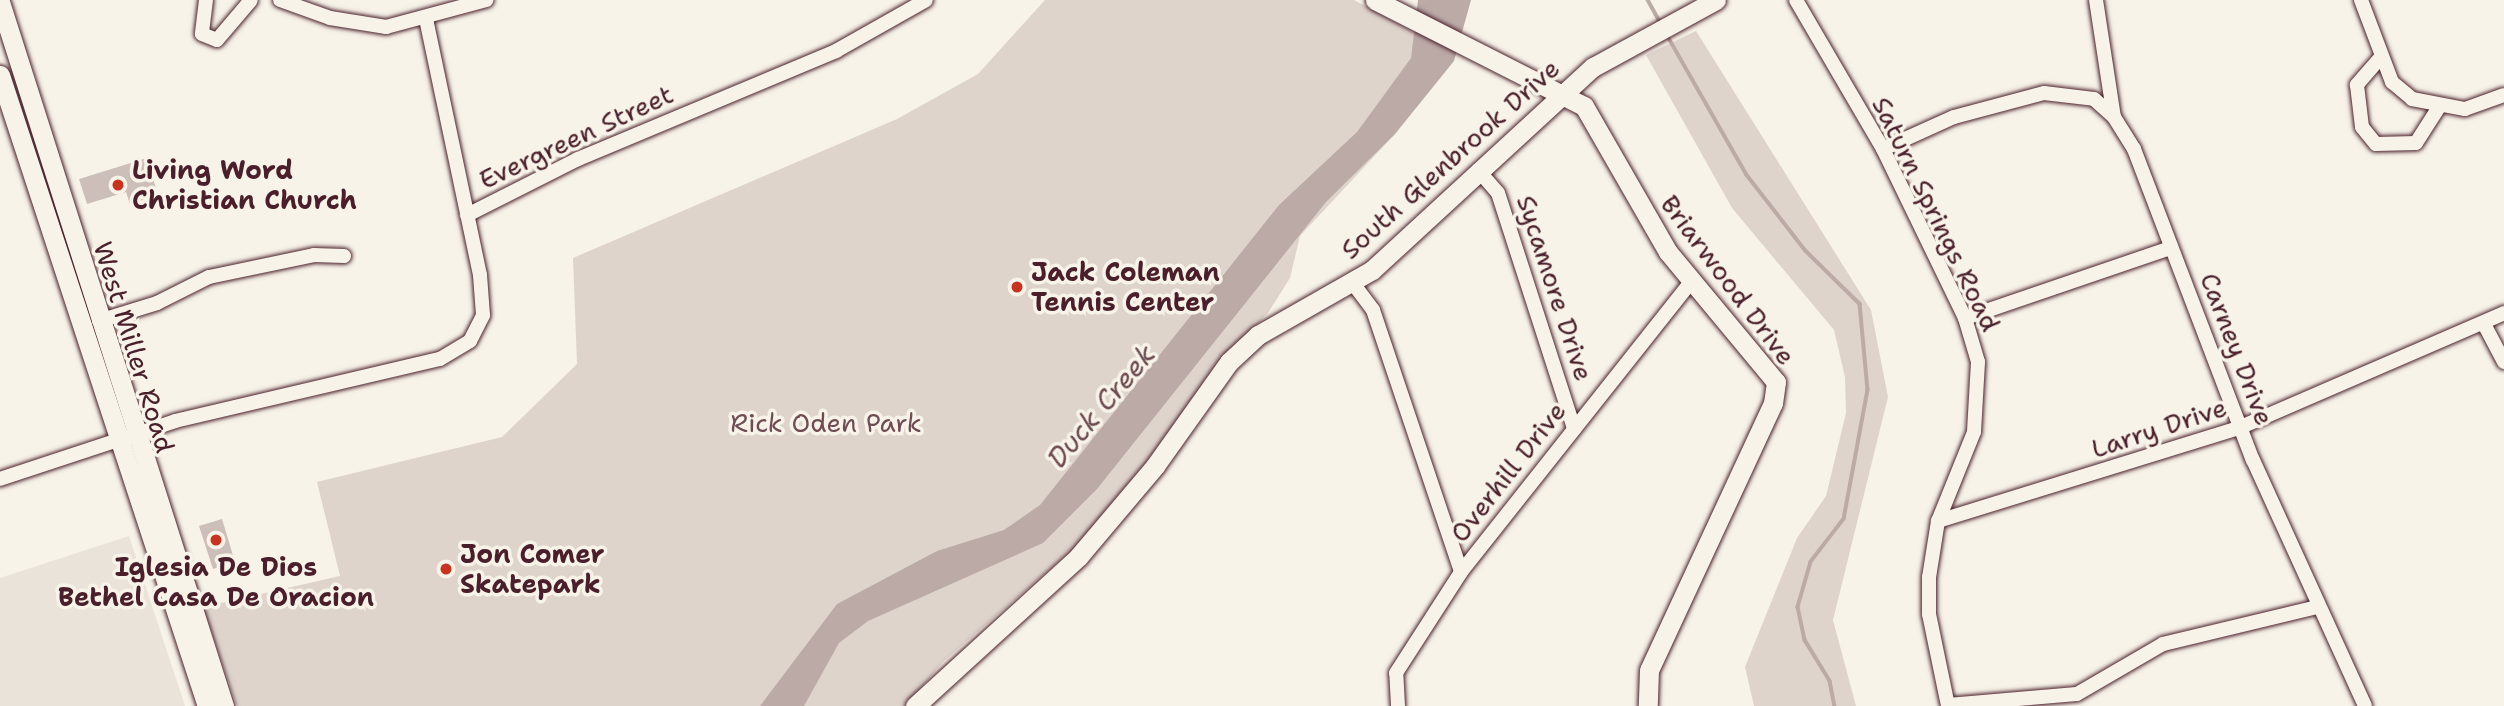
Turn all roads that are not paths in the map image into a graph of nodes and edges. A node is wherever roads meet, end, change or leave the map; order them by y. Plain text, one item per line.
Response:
1 (10, 0) edge
2 (206, 0) edge
3 (251, 0) edge
4 (280, 0) edge
5 (486, 0) edge
6 (926, 0) edge
7 (1375, 0) edge
8 (1716, 0) edge
9 (1796, 0) edge
10 (2096, 0) edge
11 (2361, 0) edge
12 (0, 3) edge
13 (426, 19) junction
14 (6, 47) edge
15 (2381, 57) junction
16 (0, 75) edge
17 (1563, 93) junction
18 (2504, 95) edge
19 (2440, 107) junction
20 (2114, 117) junction
21 (1884, 149) junction
22 (1478, 170) junction
23 (467, 215) junction
24 (2171, 248) junction
25 (344, 256) dead end
26 (1352, 282) junction
27 (1691, 282) junction
28 (2504, 313) edge
29 (1965, 318) junction
30 (99, 321) junction
31 (2484, 324) junction
32 (2504, 362) edge
33 (2242, 427) junction
34 (1574, 429) junction
35 (125, 439) junction
36 (0, 479) edge
37 (1938, 521) junction
38 (1461, 572) junction
39 (2317, 607) junction
40 (207, 706) edge
41 (223, 706) edge
42 (915, 706) edge
43 (1398, 706) edge
44 (1648, 706) edge
45 (1948, 706) edge
46 (2365, 706) edge

1 - 12 street
2 - 3 street
4 - 13 street
5 - 13 street
6 - 23 street, Evergreen Street
7 - 17 street, Briarwood Drive
8 - 17 street, South Glenbrook Drive
9 - 21 street, Saturn Springs Road
10 - 20 street, Carney Drive
11 - 15 street
12 - 14 street, West Miller Road
13 - 23 street
14 - 30 street, West Miller Road
15 - 19 street
15 - 19 street
16 - 35 street, West Miller Road
17 - 22 street, South Glenbrook Drive
17 - 27 street, Briarwood Drive
18 - 19 street
20 - 21 street
20 - 24 street, Carney Drive
21 - 29 street, Saturn Springs Road
22 - 26 street, South Glenbrook Drive
22 - 34 street, Sycamore Drive
23 - 35 street, Evergreen Street
24 - 29 street
24 - 33 street, Carney Drive
25 - 30 street
26 - 38 street
26 - 42 street, South Glenbrook Drive
27 - 34 street, Overhill Drive
27 - 44 street, Briarwood Drive
28 - 31 street, Larry Drive
29 - 37 street, Saturn Springs Road
30 - 35 street, West Miller Road
31 - 32 street
31 - 33 street, Larry Drive
33 - 37 street, Larry Drive
33 - 39 street, Carney Drive
34 - 38 street, Overhill Drive
35 - 36 street, Evergreen Street
35 - 40 street, West Miller Road
35 - 41 street, West Miller Road
37 - 45 street, Saturn Springs Road
38 - 43 street, Overhill Drive
39 - 45 street
39 - 46 street, Carney Drive

